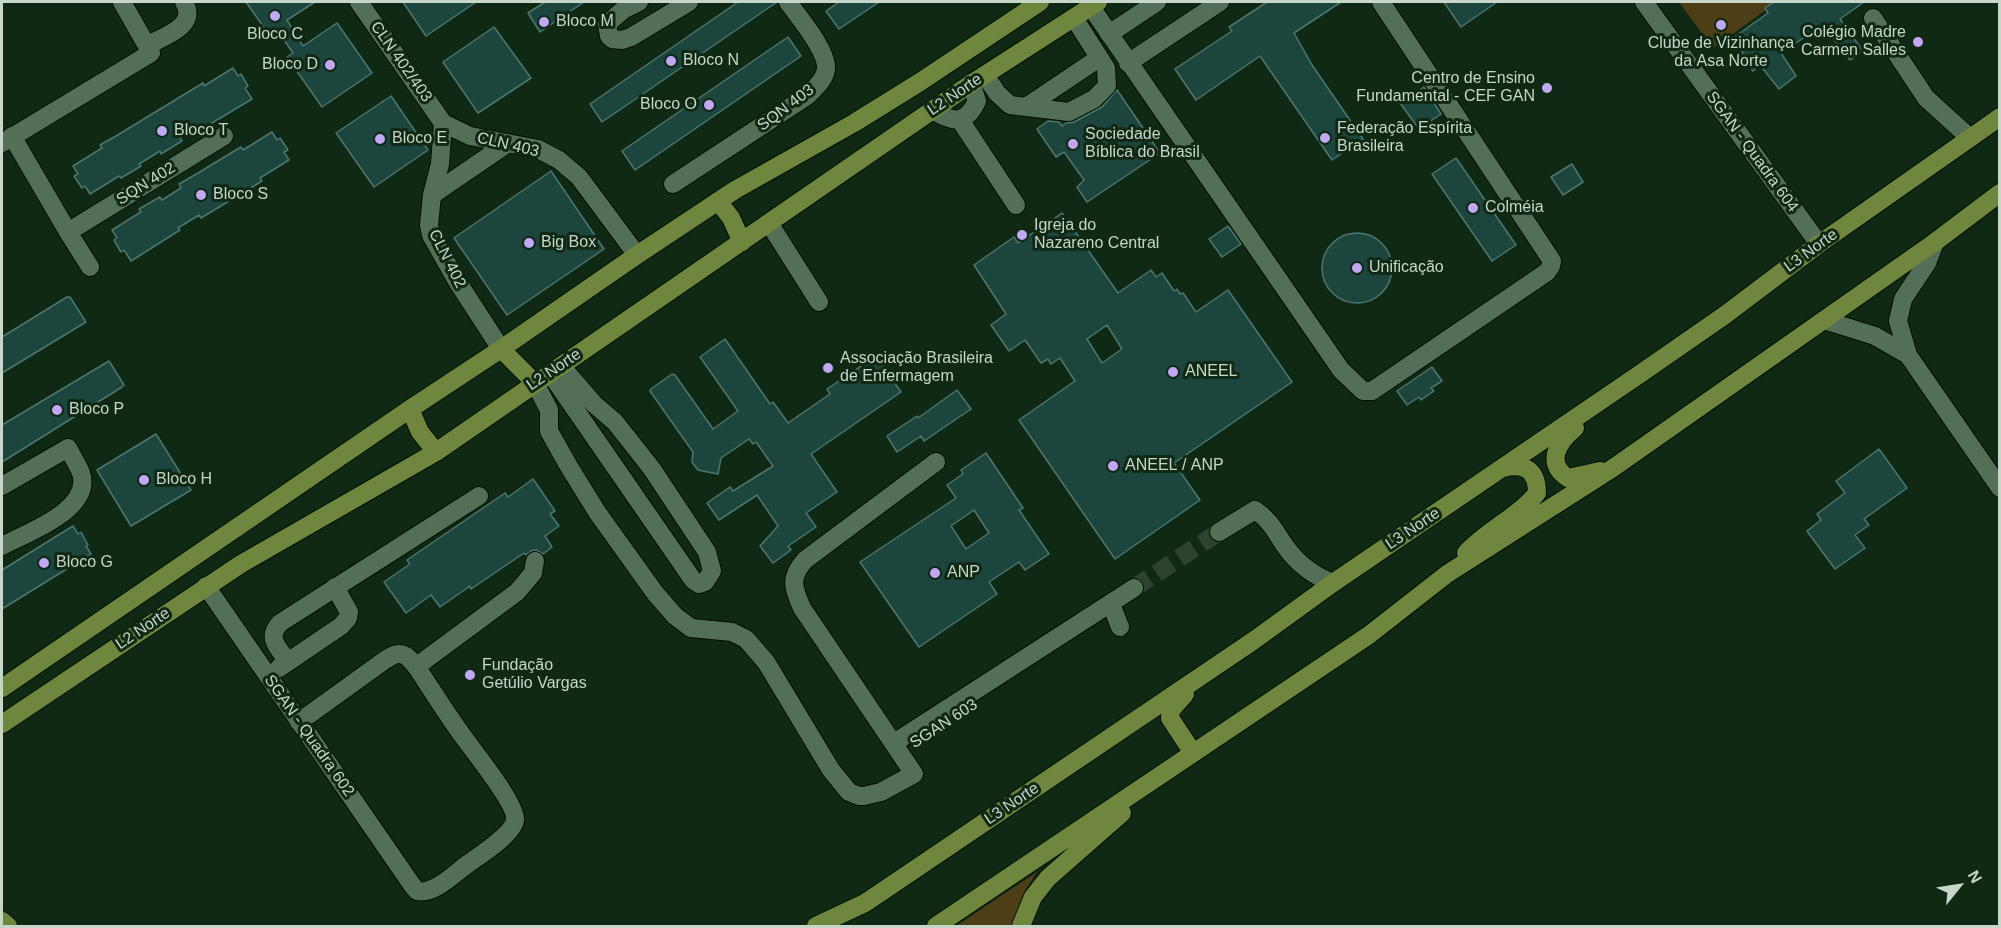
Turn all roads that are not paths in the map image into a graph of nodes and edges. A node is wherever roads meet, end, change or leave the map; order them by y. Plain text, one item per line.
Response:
1 (122, 2) edge
2 (184, 2) edge
3 (359, 2) edge
4 (639, 2) edge
5 (689, 2) edge
6 (788, 2) edge
7 (1040, 2) edge
8 (1157, 2) edge
9 (1220, 2) edge
10 (1381, 2) edge
11 (1644, 2) edge
12 (1095, 4) edge
13 (1074, 18) junction
14 (1873, 18) dead end
15 (1109, 34) junction
16 (148, 45) junction
17 (1099, 58) junction
18 (1128, 63) junction
19 (978, 79) junction
20 (1026, 107) junction
21 (932, 111) junction
22 (2000, 117) edge
23 (960, 120) junction
24 (443, 123) junction
25 (224, 136) dead end
26 (1970, 138) junction
27 (7, 140) edge
28 (508, 143) junction
29 (673, 184) dead end
30 (2000, 193) edge
31 (432, 195) junction
32 (718, 201) junction
33 (1016, 205) dead end
34 (769, 223) junction
35 (68, 232) junction
36 (742, 242) junction
37 (1935, 242) junction
38 (1818, 244) junction
39 (637, 255) junction
40 (90, 267) dead end
41 (819, 302) dead end
42 (1824, 320) junction
43 (501, 349) junction
44 (1908, 355) junction
45 (556, 369) junction
46 (1636, 376) junction
47 (534, 383) junction
48 (410, 409) junction
49 (436, 452) junction
50 (647, 462) junction
51 (936, 462) dead end
52 (1613, 468) junction
53 (1503, 469) junction
54 (623, 479) junction
55 (2, 486) edge
56 (1998, 489) edge
57 (479, 496) dead end
58 (1219, 532) tunnel mouth
59 (2, 546) edge
60 (535, 561) dead end
61 (1446, 574) junction
62 (1333, 583) junction
63 (206, 586) junction
64 (335, 587) junction
65 (1134, 588) tunnel mouth
66 (288, 662) junction
67 (417, 666) junction
68 (268, 676) junction
69 (1200, 677) junction
70 (2, 688) edge
71 (299, 722) junction
72 (2, 724) edge
73 (897, 748) junction
74 (1193, 753) junction
75 (1158, 776) junction
76 (2, 921) edge
77 (8, 927) edge
78 (816, 927) edge
79 (936, 927) edge
80 (1021, 927) edge

1 - 16 street
2 - 16 street
3 - 24 street, CLN 402/403
4 - 5 street
6 - 29 street, SQN 403
7 - 32 main road, L2 Norte
8 - 15 street
9 - 18 street
10 - 18 street
11 - 38 street, SGAN - Quadra 604
12 - 13 main road, L2 Norte
12 - 15 street
13 - 17 street
13 - 19 main road, L2 Norte
14 - 26 street
15 - 18 street
16 - 27 street
17 - 20 street
17 - 20 street
19 - 20 street
19 - 21 main road, L2 Norte
19 - 23 street
21 - 23 street
21 - 34 main road, L2 Norte
22 - 26 main road, L3 Norte
23 - 33 street
24 - 28 street, CLN 403
24 - 31 street, CLN 402
25 - 35 street, SQN 402
26 - 38 main road, L3 Norte
27 - 35 street
28 - 31 street
28 - 39 street, CLN 403
30 - 37 main road
31 - 43 street, CLN 402
32 - 36 main road
32 - 39 main road, L2 Norte
34 - 36 main road, L2 Norte
34 - 41 street
35 - 40 street
36 - 45 main road, L2 Norte
37 - 42 main road
37 - 44 street
38 - 46 main road, L3 Norte
39 - 43 main road, L2 Norte
42 - 44 street
42 - 52 main road
43 - 47 main road
43 - 48 main road, L2 Norte
44 - 56 street
45 - 47 main road, L2 Norte
45 - 50 street
45 - 54 street
46 - 52 main road
46 - 53 main road, L3 Norte
47 - 49 main road, L2 Norte
47 - 73 street
48 - 49 main road
48 - 70 main road, L2 Norte
49 - 63 main road, L2 Norte
50 - 54 street
50 - 54 street
51 - 73 street
52 - 61 main road
53 - 61 main road
53 - 62 main road, L3 Norte
55 - 59 street
57 - 64 street
58 - 62 street
60 - 67 street
61 - 74 main road
62 - 69 main road, L3 Norte
63 - 68 street, SGAN - Quadra 602
63 - 72 main road, L2 Norte
64 - 66 street
64 - 66 street
65 - 73 street, SGAN 603
66 - 68 street
67 - 71 street
67 - 71 street, SGAN - Quadra 602
68 - 71 street, SGAN - Quadra 602
69 - 74 main road
69 - 78 main road, L3 Norte
74 - 75 main road
75 - 79 main road
75 - 80 main road
76 - 77 main road

